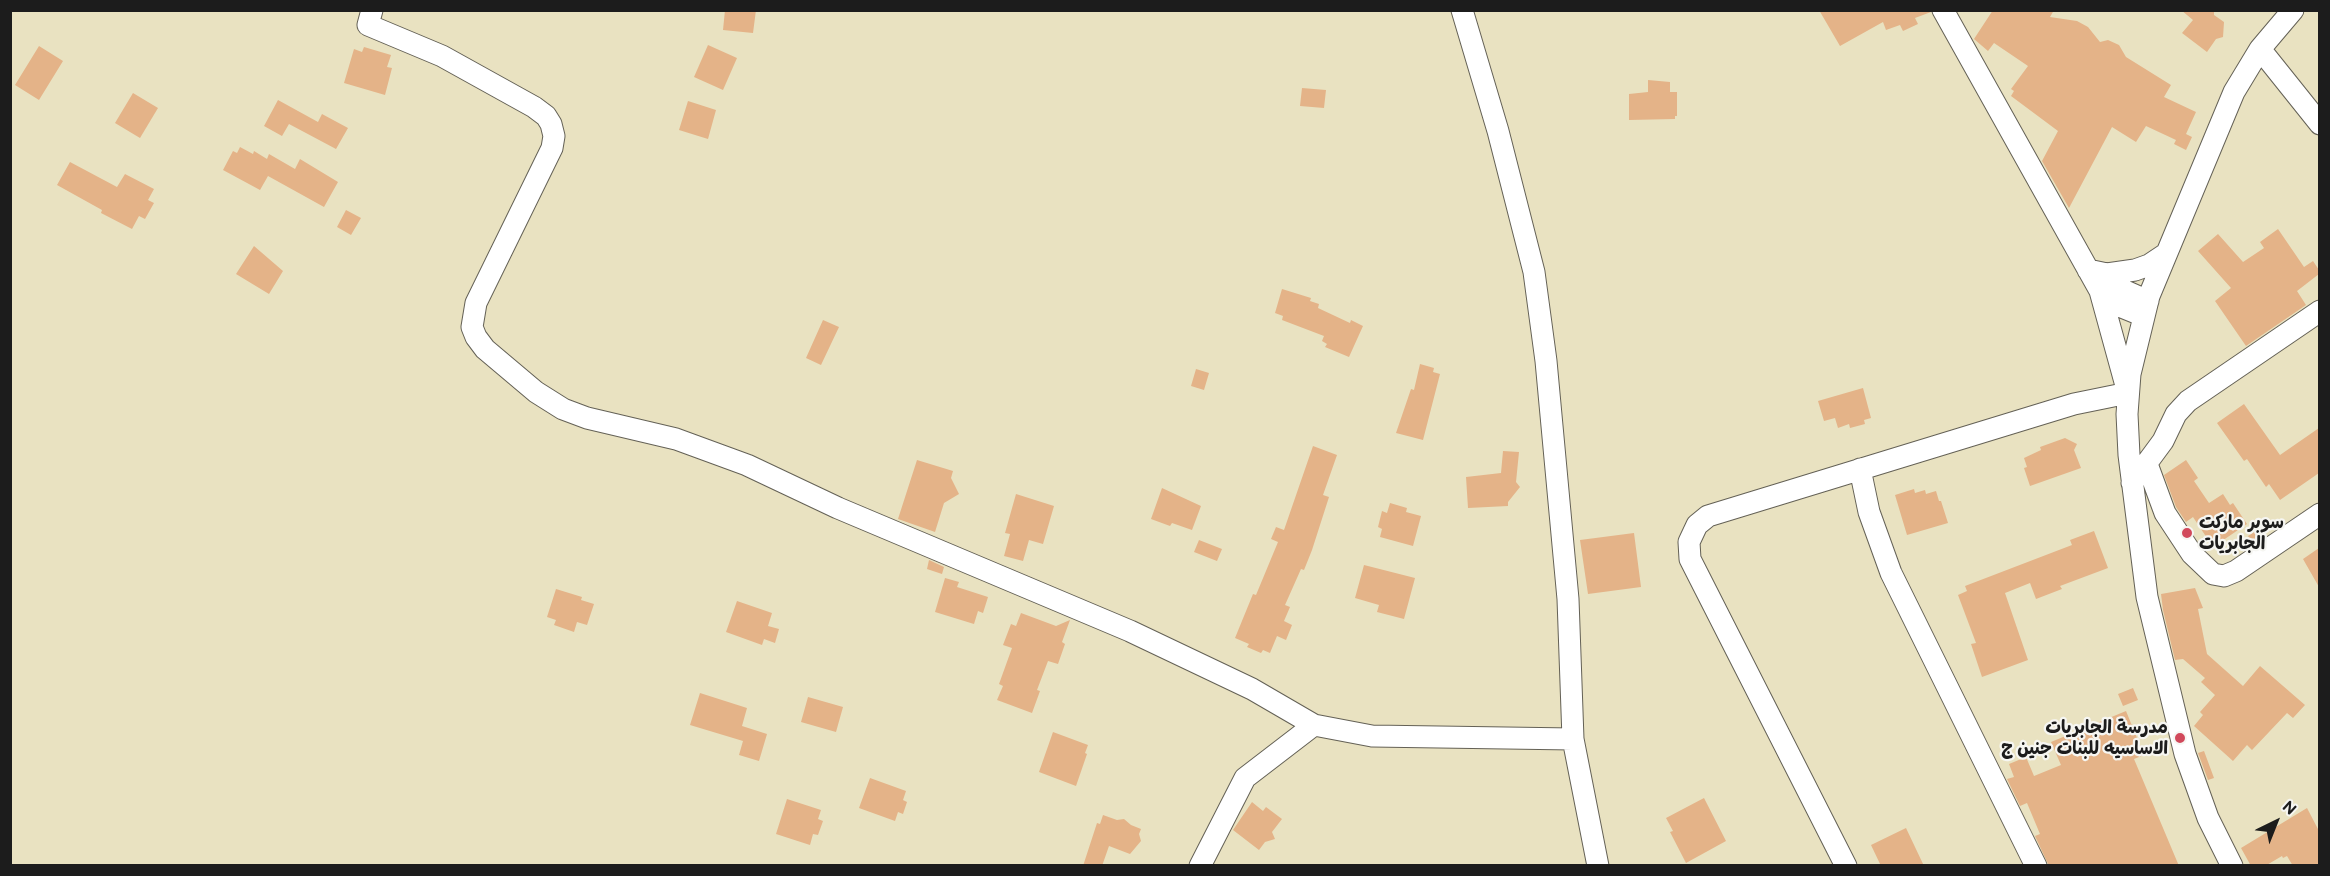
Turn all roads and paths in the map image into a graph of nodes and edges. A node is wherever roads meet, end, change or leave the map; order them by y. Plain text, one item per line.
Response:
1 (372, 10) edge
2 (1462, 10) edge
3 (1943, 10) edge
4 (2293, 10) edge
5 (2260, 49) junction
6 (2319, 124) edge
7 (2167, 253) junction
8 (2094, 279) junction
9 (2146, 308) junction
10 (2319, 310) edge
11 (2128, 393) junction
12 (2147, 464) junction
13 (1860, 469) junction
14 (2132, 483) junction
15 (2319, 514) edge
16 (1314, 725) junction
17 (1573, 739) junction
18 (1200, 866) edge
19 (1598, 866) edge
20 (1846, 866) edge
21 (2036, 866) edge
22 (2232, 866) edge

1 - 16 street
2 - 17 street
3 - 8 street
4 - 5 street
5 - 6 street
5 - 7 street
7 - 8 street
7 - 9 street
8 - 9 street
8 - 11 street
9 - 11 street
10 - 12 street
11 - 13 street
11 - 14 street
12 - 14 street
12 - 15 street
13 - 20 street
13 - 21 street
14 - 22 street
16 - 17 street
16 - 18 street
17 - 19 street

